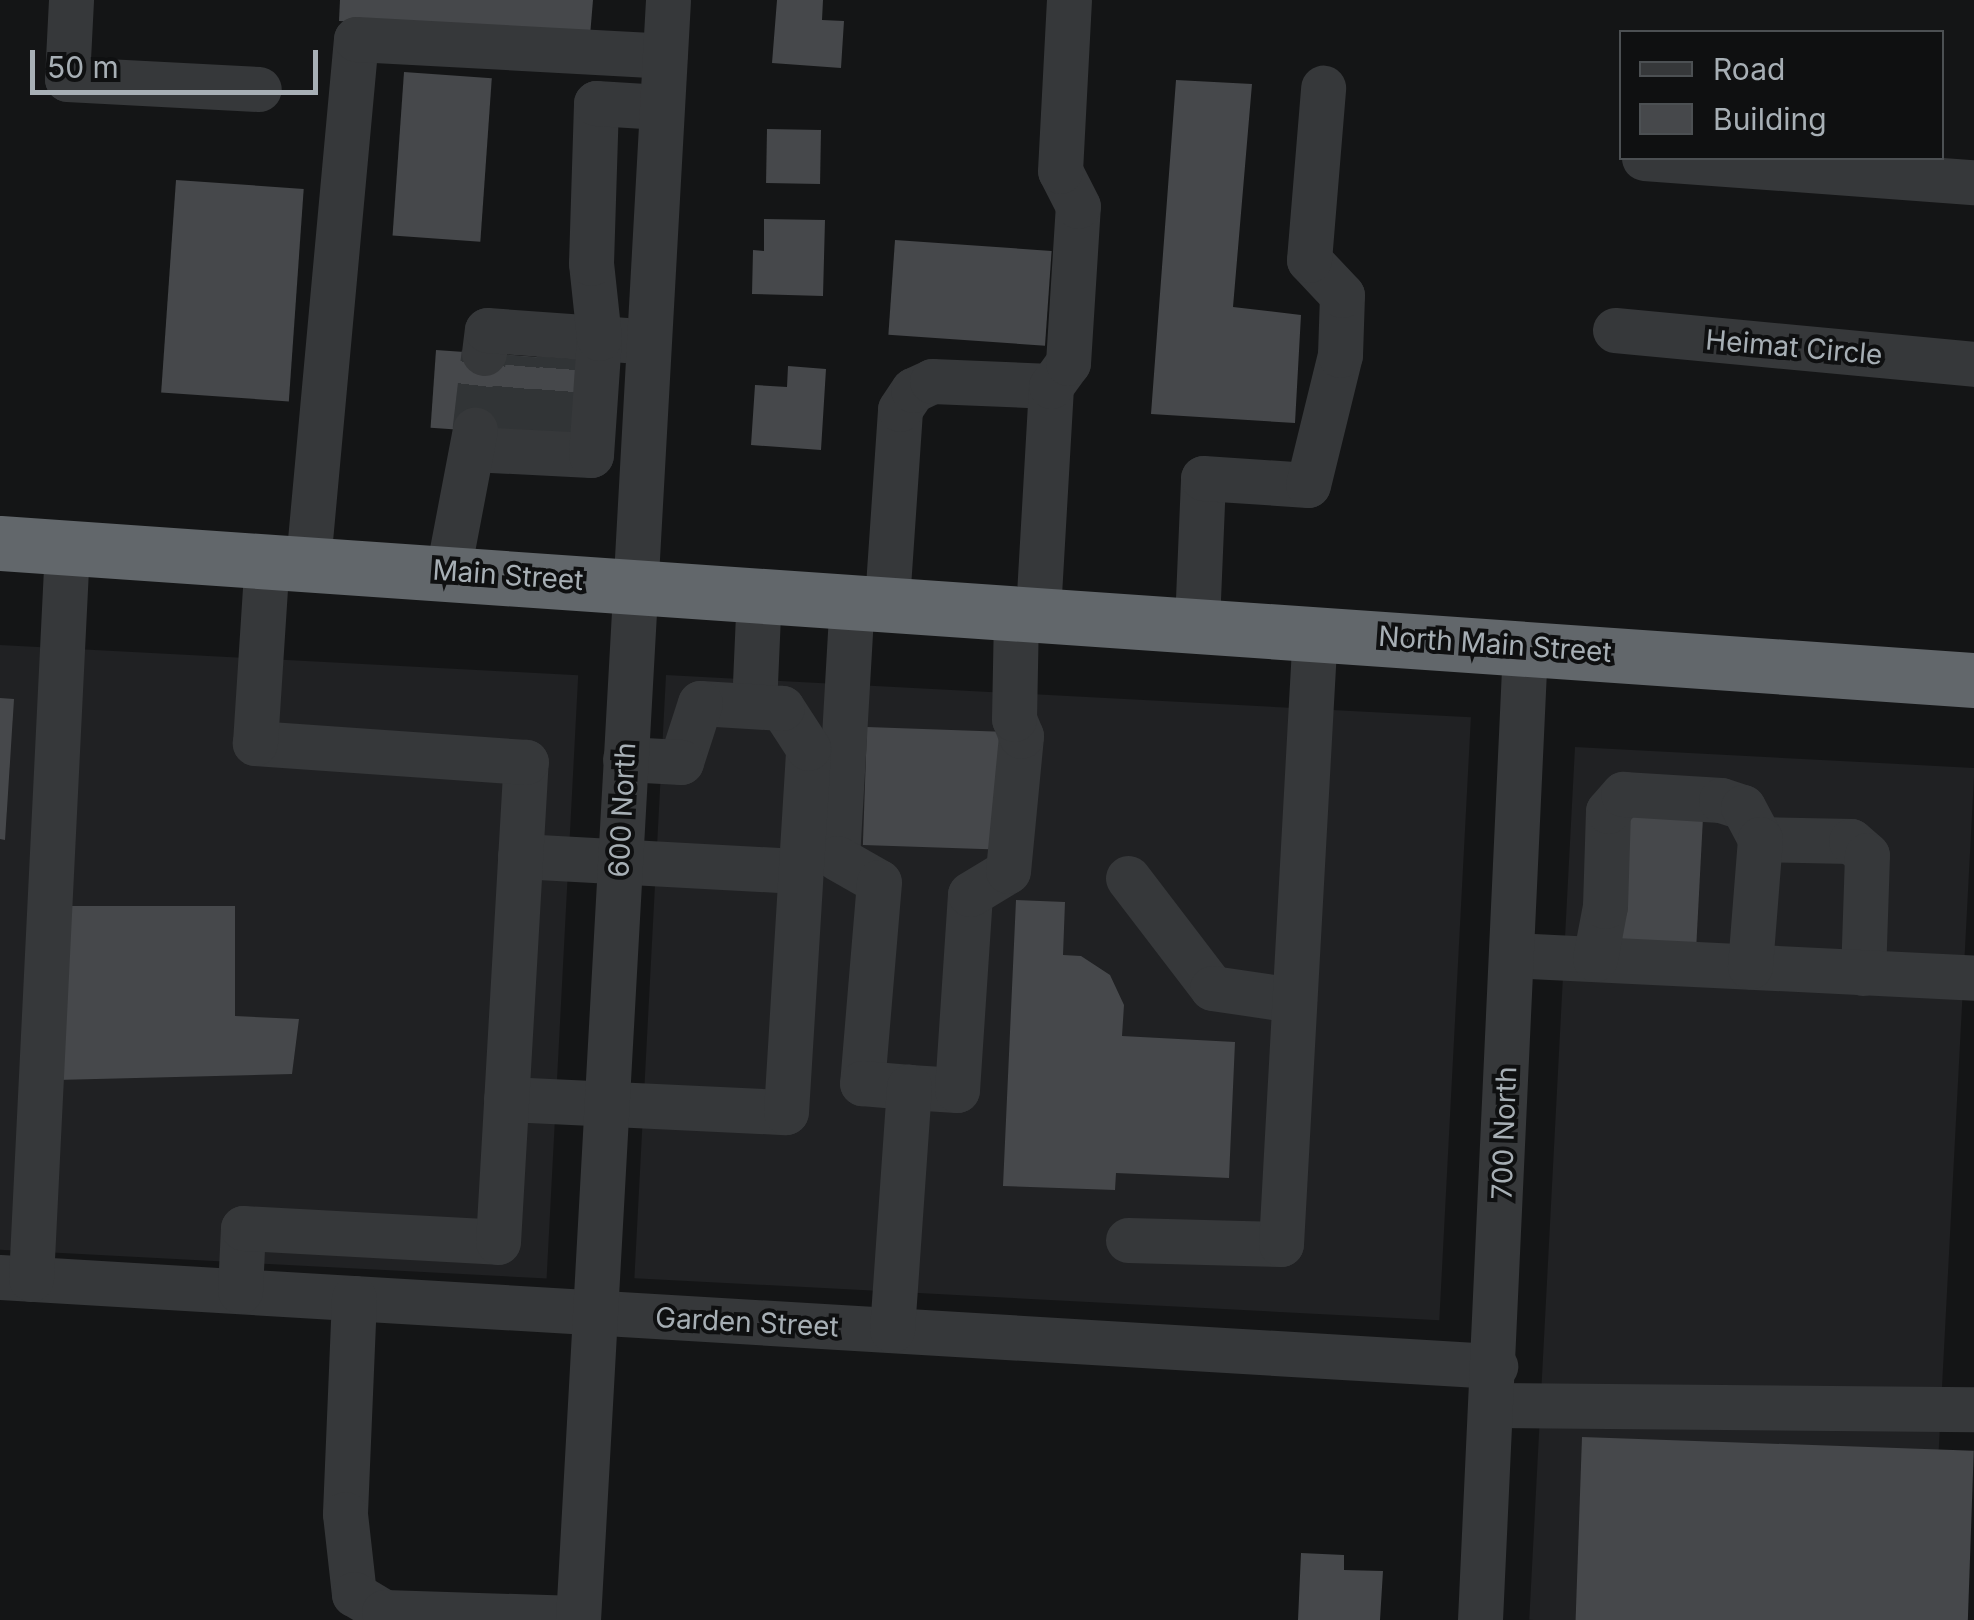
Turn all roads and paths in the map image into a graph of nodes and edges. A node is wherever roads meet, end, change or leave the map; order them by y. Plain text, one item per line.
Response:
1 (71, 0) edge
2 (668, 0) edge
3 (1069, 0) edge
4 (598, 53) junction
5 (664, 56) junction
6 (1323, 88) dead end
7 (259, 89) dead end
8 (596, 102) junction
9 (661, 107) junction
10 (1681, 160) edge
11 (1974, 182) edge
12 (590, 263) junction
13 (650, 268) junction
14 (1615, 330) dead end
15 (645, 342) junction
16 (540, 345) junction
17 (1974, 364) edge
18 (1051, 386) junction
19 (523, 444) junction
20 (638, 457) junction
21 (0, 543) edge
22 (67, 547) junction
23 (288, 560) junction
24 (448, 571) junction
25 (633, 583) junction
26 (759, 591) junction
27 (870, 599) junction
28 (1027, 611) junction
29 (1197, 623) junction
30 (1315, 632) junction
31 (1525, 646) junction
32 (1974, 680) edge
33 (754, 706) junction
34 (624, 758) junction
35 (1760, 840) junction
36 (520, 856) junction
37 (620, 860) junction
38 (801, 870) junction
39 (1128, 878) dead end
40 (1511, 955) junction
41 (1595, 960) junction
42 (1750, 967) junction
43 (1863, 973) junction
44 (1974, 978) edge
45 (1294, 1000) junction
46 (909, 1087) junction
47 (506, 1099) junction
48 (608, 1105) junction
49 (1128, 1240) dead end
50 (15, 1278) edge
51 (240, 1292) junction
52 (354, 1298) junction
53 (598, 1313) junction
54 (892, 1330) junction
55 (1494, 1385) junction
56 (1974, 1409) edge
57 (578, 1619) edge
58 (1480, 1620) edge

1 - 7 street
2 - 5 street, 600 North
3 - 18 street
4 - 5 street
4 - 8 street
4 - 23 street
5 - 9 street, 600 North
6 - 29 street
8 - 9 street
8 - 12 street
9 - 13 street, 600 North
10 - 11 street
12 - 13 street
12 - 16 street
13 - 15 street, 600 North
14 - 17 street, Heimat Circle
15 - 16 street
15 - 20 street, 600 North
16 - 19 street
18 - 27 street
18 - 28 street
19 - 20 street
19 - 24 street
20 - 25 street, 600 North
21 - 22 highway, Main Street
22 - 23 highway, Main Street
22 - 50 street
23 - 24 highway, Main Street
23 - 36 street
24 - 25 highway, Main Street
25 - 26 highway, Main Street
25 - 34 street, 600 North
26 - 27 highway, Main Street
26 - 33 street
27 - 28 highway, Main Street
27 - 46 street
28 - 29 highway, North Main Street
28 - 46 street
29 - 30 highway, North Main Street
30 - 31 highway, North Main Street
30 - 45 street
31 - 32 highway, North Main Street
31 - 40 street, 700 North
33 - 34 street
33 - 38 street
34 - 37 street, 600 North
35 - 41 street
35 - 42 street
35 - 43 street
36 - 37 street
36 - 47 street
37 - 38 street
37 - 48 street, 600 North
38 - 48 street
39 - 45 street
40 - 41 street
40 - 55 street, 700 North
41 - 42 street
42 - 43 street
43 - 44 street
45 - 49 street
46 - 54 street
47 - 48 street
47 - 51 street
48 - 53 street, 600 North
50 - 51 street, Garden Street
51 - 52 street, Garden Street
52 - 53 street, Garden Street
52 - 57 street
53 - 54 street, Garden Street
53 - 57 street, 600 North
54 - 55 street, Garden Street
55 - 56 street, Garden Street
55 - 58 street, 700 North

